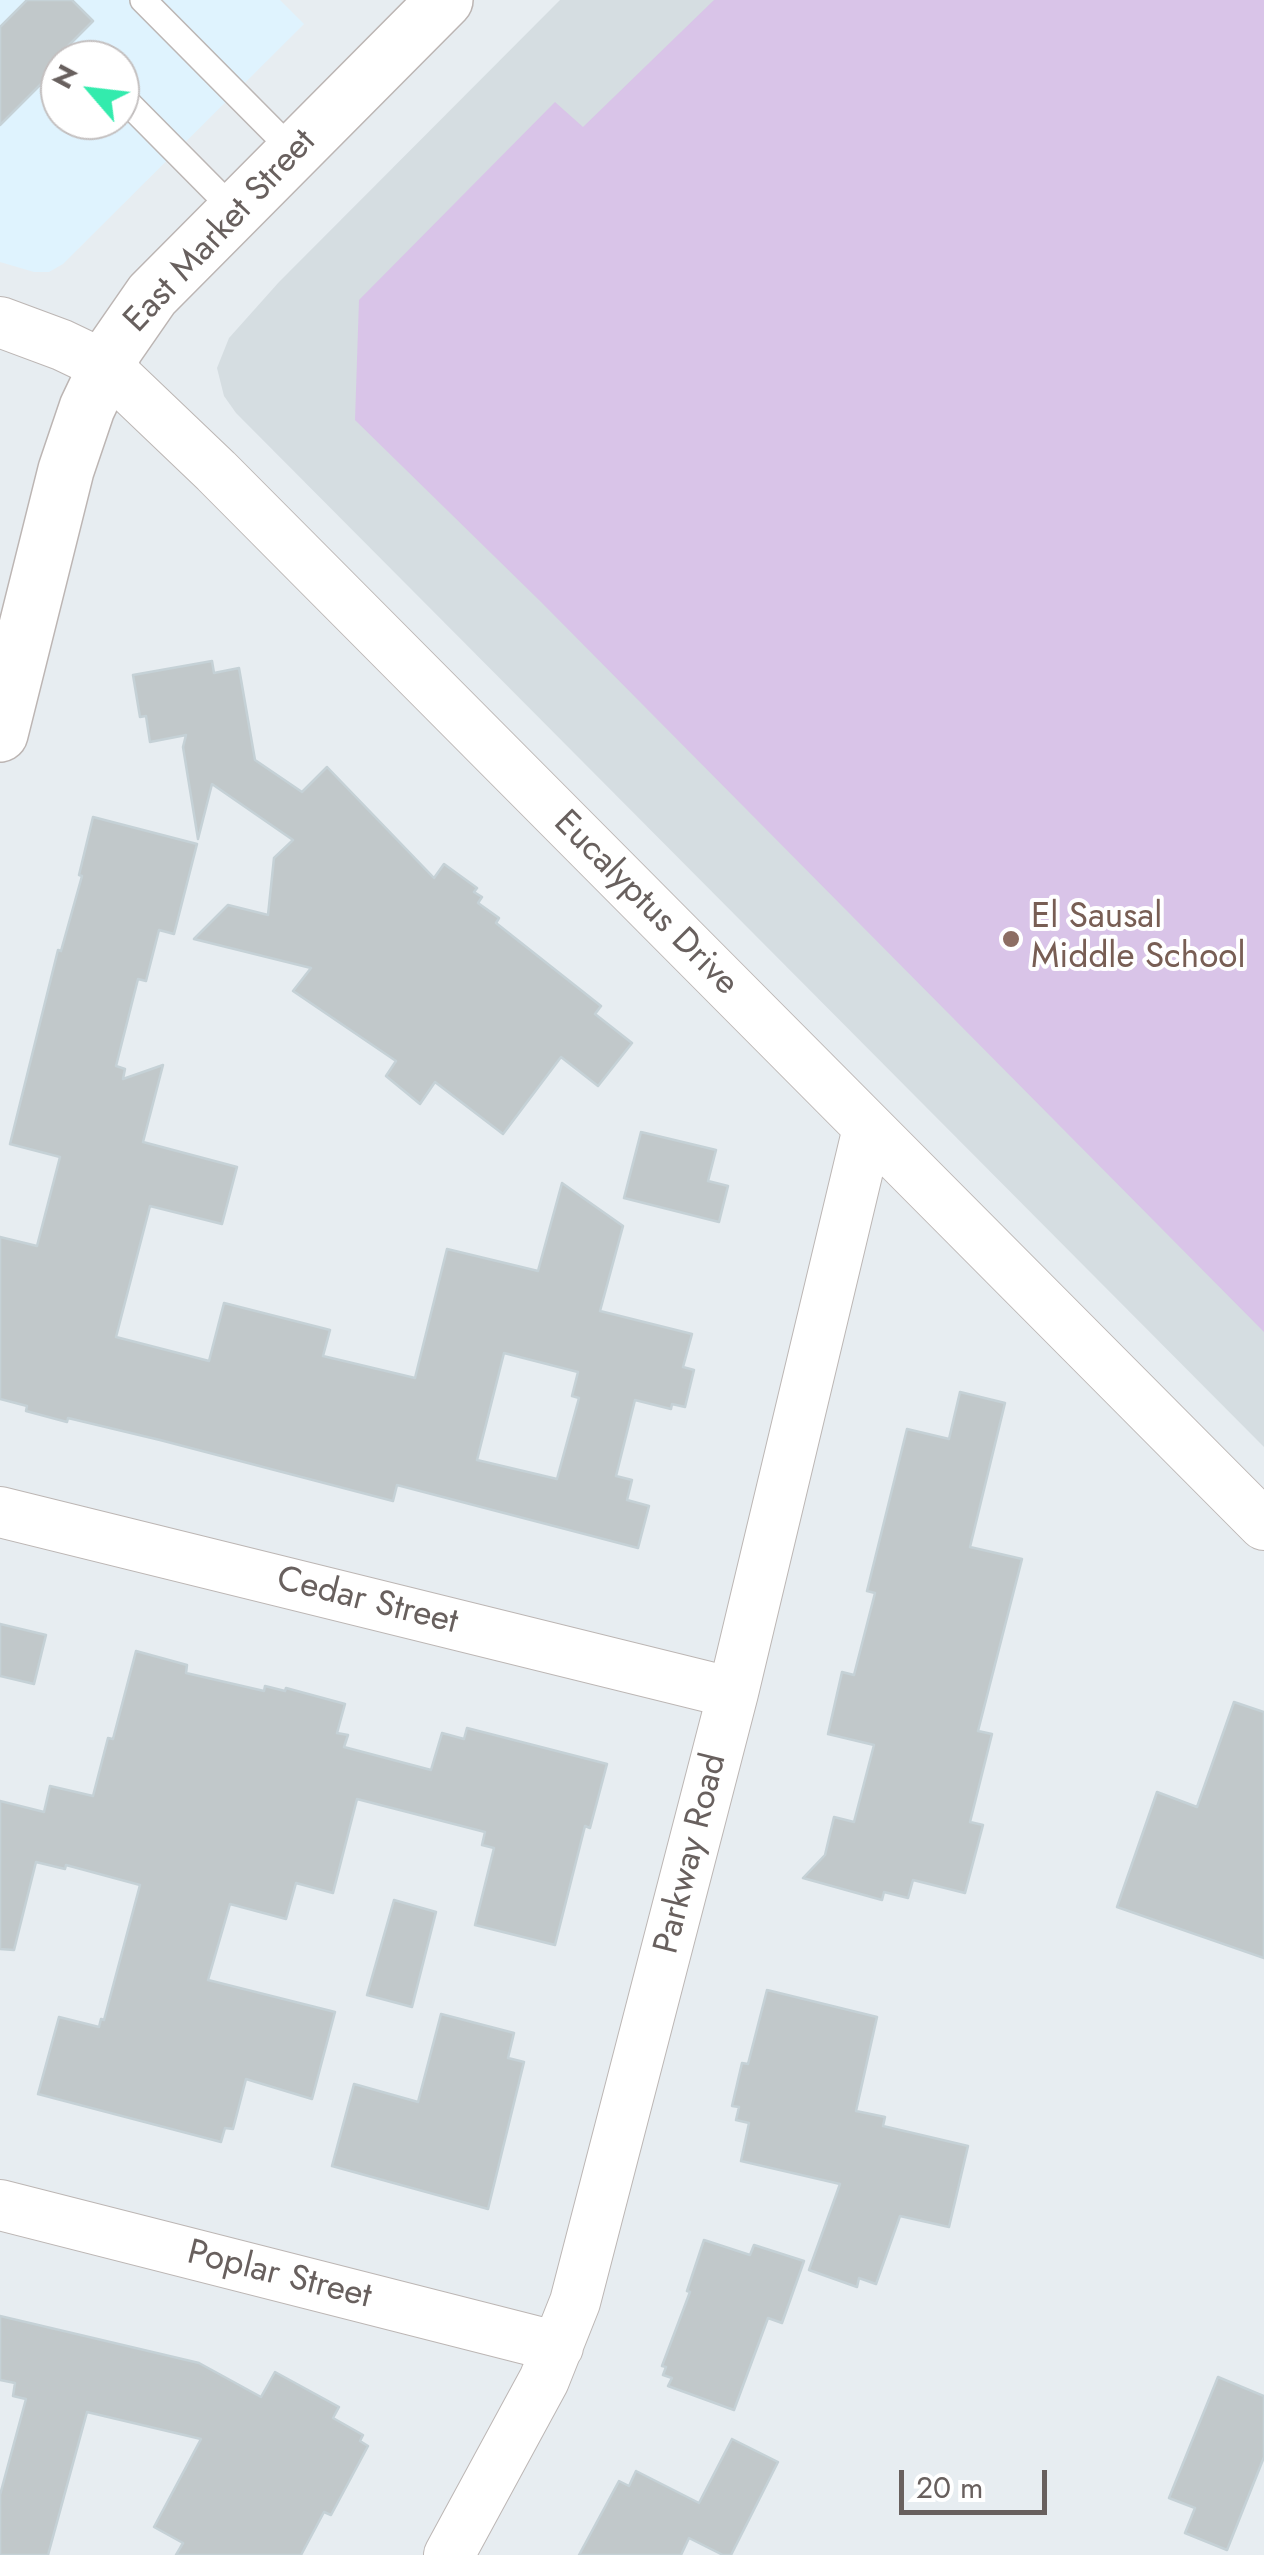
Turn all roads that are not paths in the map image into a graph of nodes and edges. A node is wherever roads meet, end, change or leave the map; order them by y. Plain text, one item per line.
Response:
1 (144, 0) edge
2 (445, 0) edge
3 (140, 115) edge
4 (294, 152) junction
5 (234, 210) junction
6 (0, 322) edge
7 (106, 366) junction
8 (0, 734) edge
9 (868, 1128) junction
10 (0, 1512) edge
11 (1264, 1525) edge
12 (733, 1693) junction
13 (0, 2204) edge
14 (558, 2347) junction
15 (449, 2555) edge

1 - 4 lane
2 - 4 main road, East Market Street
3 - 5 lane
4 - 5 main road, East Market Street
5 - 7 main road, East Market Street
6 - 7 street, Eucalyptus Drive
7 - 8 main road, East Market Street
7 - 9 street, Eucalyptus Drive
9 - 11 street, Eucalyptus Drive
9 - 12 street, Parkway Road
10 - 12 street, Cedar Street
12 - 14 street, Parkway Road
13 - 14 street, Poplar Street
14 - 15 street, Parkway Road

